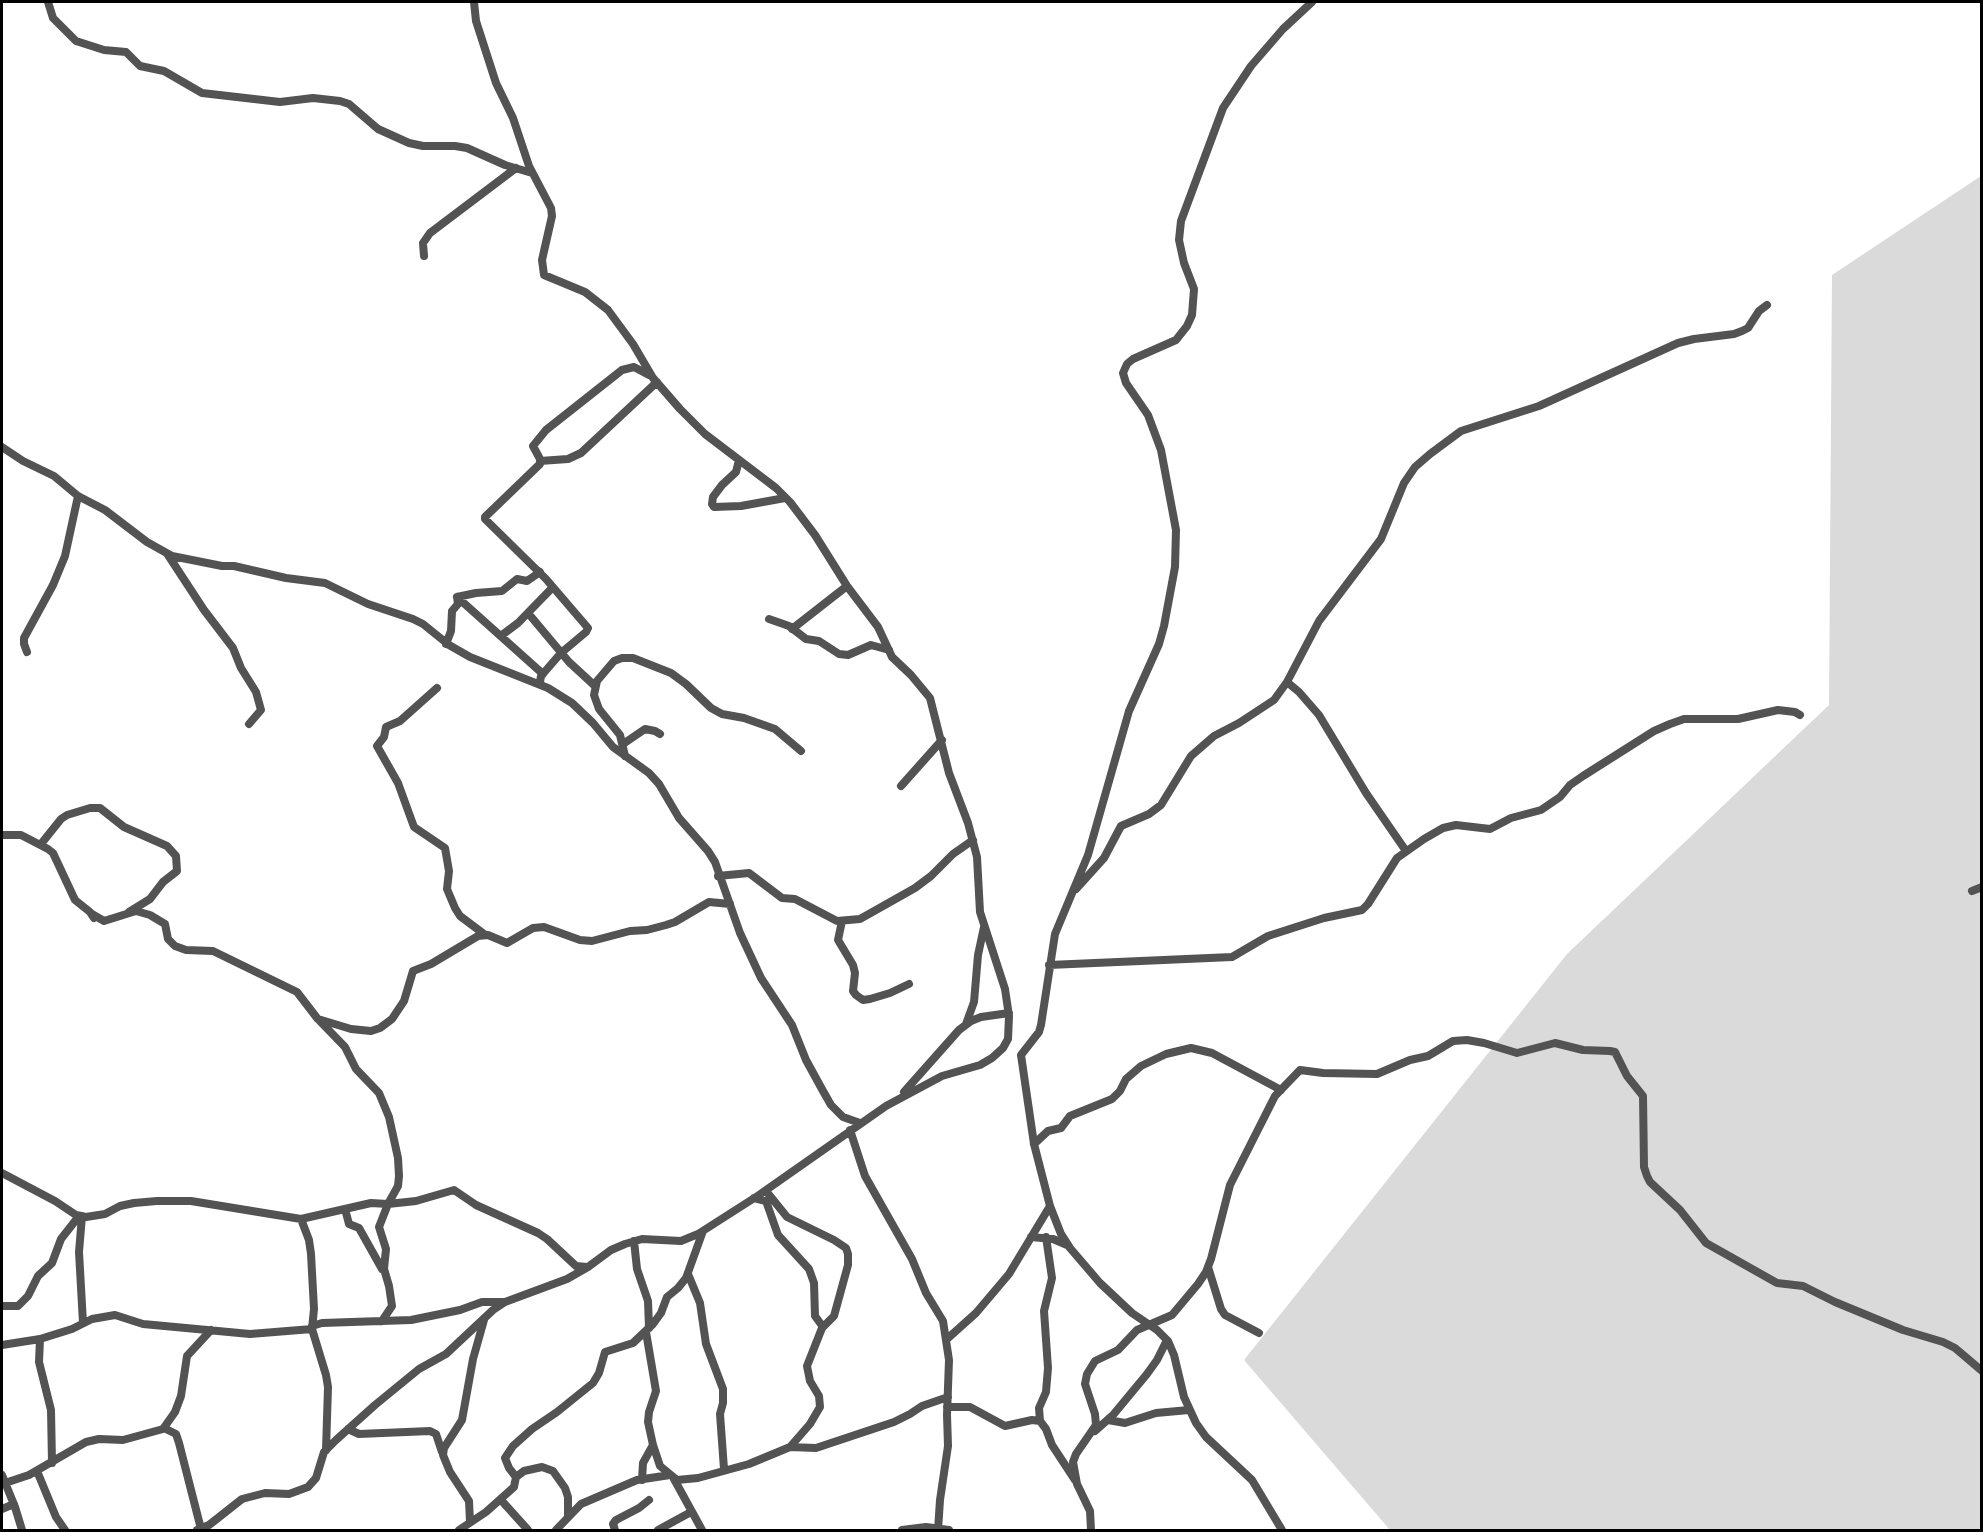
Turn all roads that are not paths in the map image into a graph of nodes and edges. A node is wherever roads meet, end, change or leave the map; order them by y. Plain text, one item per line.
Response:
1 (40, 2) edge
2 (48, 2) edge
3 (474, 2) edge
4 (1312, 2) edge
5 (55, 20) junction
6 (516, 168) junction
7 (532, 172) junction
8 (424, 256) dead end
9 (1767, 305) dead end
10 (655, 380) junction
11 (2, 447) edge
12 (739, 460) junction
13 (540, 461) junction
14 (78, 496) junction
15 (785, 498) junction
16 (167, 554) junction
17 (540, 572) junction
18 (847, 586) junction
19 (553, 587) junction
20 (457, 597) junction
21 (528, 613) junction
22 (769, 619) dead end
23 (792, 629) junction
24 (502, 635) junction
25 (446, 644) junction
26 (889, 650) junction
27 (27, 652) dead end
28 (561, 654) junction
29 (543, 674) junction
30 (1287, 682) junction
31 (541, 686) junction
32 (595, 686) junction
33 (437, 688) dead end
34 (1800, 715) dead end
35 (249, 724) dead end
36 (660, 734) dead end
37 (942, 740) junction
38 (623, 744) junction
39 (801, 751) dead end
40 (625, 756) junction
41 (901, 786) dead end
42 (2, 835) edge
43 (973, 840) junction
44 (41, 844) junction
45 (1406, 851) junction
46 (718, 876) junction
47 (1982, 887) edge
48 (1972, 891) dead end
49 (1073, 892) junction
50 (730, 904) junction
51 (92, 914) junction
52 (123, 915) junction
53 (842, 921) junction
54 (98, 925) dead end
55 (984, 927) junction
56 (484, 934) junction
57 (1050, 965) junction
58 (909, 984) dead end
59 (1009, 1013) junction
60 (316, 1018) junction
61 (966, 1025) junction
62 (1281, 1090) junction
63 (899, 1099) junction
64 (860, 1123) junction
65 (850, 1130) junction
66 (1034, 1144) junction
67 (2, 1173) edge
68 (766, 1191) junction
69 (754, 1198) junction
70 (388, 1204) junction
71 (1050, 1206) junction
72 (345, 1209) junction
73 (81, 1216) junction
74 (301, 1219) junction
75 (704, 1230) junction
76 (1031, 1237) junction
77 (1046, 1237) junction
78 (634, 1242) junction
79 (1067, 1245) junction
80 (588, 1267) junction
81 (1208, 1267) junction
82 (688, 1274) junction
83 (386, 1276) junction
84 (505, 1302) junction
85 (3, 1306) edge
86 (484, 1319) junction
87 (382, 1321) junction
88 (83, 1323) junction
89 (1150, 1326) junction
90 (312, 1327) junction
91 (823, 1327) junction
92 (211, 1330) junction
93 (647, 1330) junction
94 (1259, 1334) dead end
95 (40, 1339) junction
96 (947, 1339) junction
97 (1167, 1340) junction
98 (2, 1345) edge
99 (1982, 1371) edge
100 (948, 1397) junction
101 (947, 1407) junction
102 (1189, 1410) junction
103 (1108, 1420) junction
104 (1040, 1421) junction
105 (164, 1428) junction
106 (348, 1430) junction
107 (1091, 1434) junction
108 (653, 1445) junction
109 (790, 1447) junction
110 (326, 1450) junction
111 (443, 1455) junction
112 (52, 1463) junction
113 (724, 1469) junction
114 (37, 1471) junction
115 (2, 1475) edge
116 (516, 1477) junction
117 (672, 1477) junction
118 (642, 1480) junction
119 (5, 1484) junction
120 (1077, 1484) junction
121 (501, 1500) junction
122 (649, 1500) dead end
123 (14, 1504) junction
124 (2, 1509) edge
125 (691, 1512) junction
126 (568, 1516) junction
127 (470, 1522) junction
128 (938, 1529) edge
129 (22, 1530) edge
130 (65, 1530) edge
131 (199, 1530) edge
132 (459, 1530) edge
133 (528, 1530) edge
134 (556, 1530) edge
135 (615, 1530) edge
136 (658, 1530) edge
137 (702, 1530) edge
138 (902, 1530) edge
139 (949, 1530) edge
140 (1091, 1530) edge
141 (1282, 1530) edge

1 - 5 street
2 - 5 street
3 - 7 street
4 - 49 street
5 - 6 street
6 - 7 street
6 - 8 street
7 - 10 street
9 - 30 street
10 - 12 street
10 - 13 street
10 - 13 street
11 - 14 street
12 - 15 street
12 - 15 street
13 - 17 street
14 - 16 street
14 - 27 street
15 - 18 street
16 - 25 street
16 - 35 street
17 - 19 street
17 - 20 street
18 - 23 street
18 - 26 street
19 - 21 street
19 - 28 street
20 - 24 street
20 - 25 street
21 - 24 street
21 - 28 street
22 - 23 street
23 - 26 street
24 - 29 street
25 - 31 street
26 - 37 street
28 - 29 street
28 - 32 street
29 - 31 street
30 - 45 street
30 - 49 street
31 - 40 street
32 - 38 street
32 - 39 street
33 - 56 street
34 - 45 street
36 - 38 street
37 - 41 street
37 - 43 street
38 - 40 street
40 - 46 street
42 - 44 street
43 - 53 street
43 - 55 street
44 - 51 street
44 - 52 street
45 - 57 street
46 - 50 street
46 - 53 street
47 - 48 street
49 - 57 street
50 - 56 street
50 - 64 street
51 - 52 street
51 - 54 street
52 - 60 street
53 - 58 street
55 - 59 street
55 - 61 street
56 - 60 street
57 - 66 street
59 - 61 street
59 - 63 street
60 - 70 street
61 - 63 street
62 - 66 street
62 - 81 street
62 - 99 street
63 - 64 street
64 - 65 street
65 - 68 street
65 - 96 street
66 - 71 street
67 - 73 street
68 - 69 street
68 - 91 street
69 - 75 street
69 - 91 street
70 - 72 street
70 - 80 street
70 - 83 street
71 - 76 street
71 - 79 street
72 - 74 street
72 - 83 street
73 - 74 street
73 - 85 street
73 - 88 street
74 - 90 street
75 - 78 street
75 - 82 street
76 - 77 street
76 - 96 street
77 - 79 street
77 - 104 street
78 - 80 street
78 - 93 street
79 - 89 street
80 - 84 street
81 - 89 street
81 - 94 street
82 - 93 street
82 - 113 street
83 - 87 street
84 - 86 street
84 - 87 street
86 - 106 street
86 - 111 street
87 - 90 street
88 - 92 street
88 - 95 street
89 - 97 street
89 - 107 street
90 - 92 street
90 - 110 street
91 - 109 street
92 - 105 street
93 - 108 street
93 - 116 street
95 - 98 street
95 - 112 street
96 - 100 street
97 - 102 street
97 - 103 street
100 - 101 street
100 - 109 street
101 - 104 street
101 - 128 street
102 - 103 street
102 - 141 street
103 - 107 street
104 - 120 street
105 - 112 street
105 - 131 street
106 - 110 street
106 - 111 street
107 - 120 street
108 - 117 street
108 - 118 street
109 - 113 street
110 - 131 street
111 - 127 street
112 - 114 street
113 - 117 street
114 - 119 street
114 - 130 street
115 - 119 street
116 - 121 street
116 - 126 street
117 - 118 street
117 - 125 street
118 - 126 street
119 - 123 street
120 - 140 street
121 - 127 street
121 - 133 street
122 - 135 street
123 - 124 street
123 - 129 street
125 - 136 street
125 - 137 street
126 - 134 street
127 - 132 street
128 - 138 street
128 - 139 street

